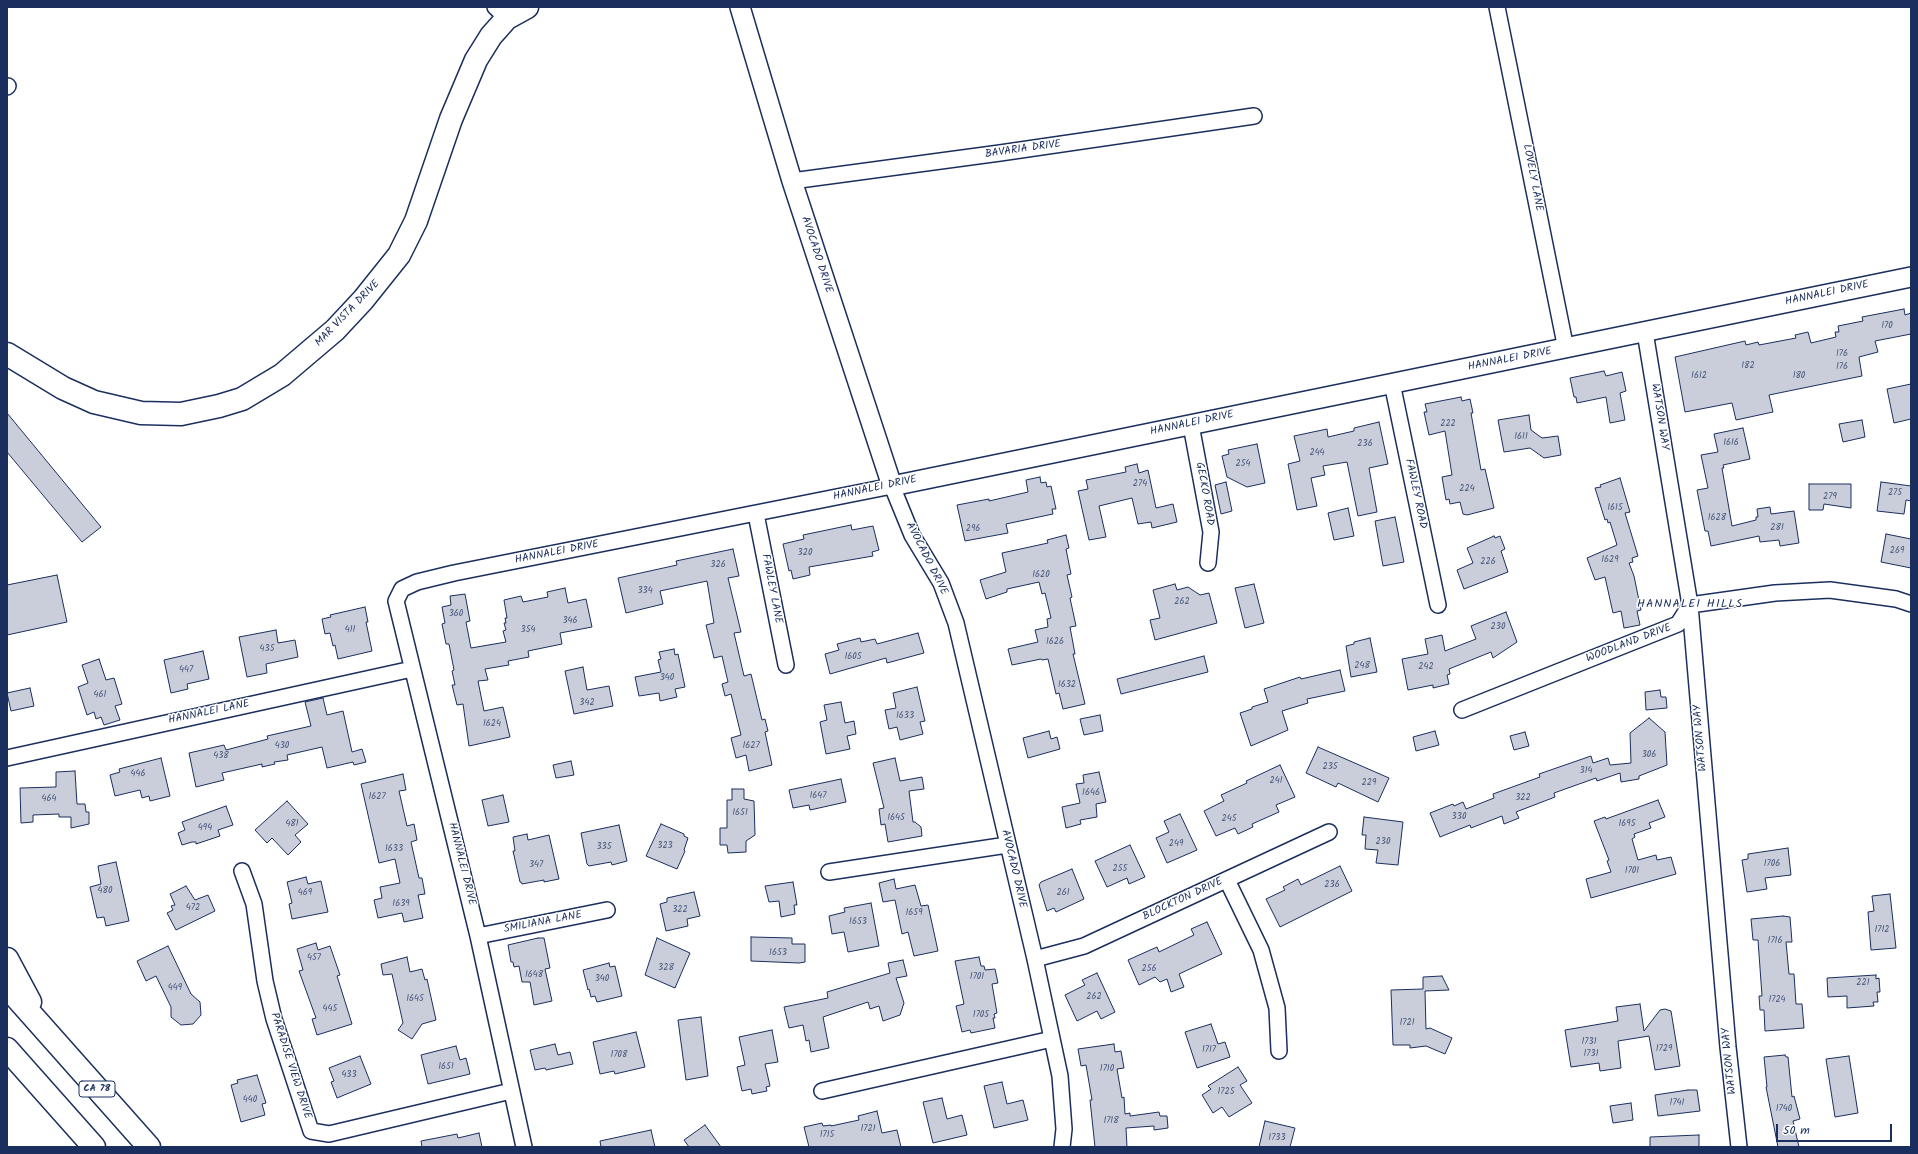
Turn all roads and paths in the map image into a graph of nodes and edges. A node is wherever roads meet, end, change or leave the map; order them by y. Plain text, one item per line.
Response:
1 (527, 7) edge
2 (740, 7) edge
3 (1497, 7) edge
4 (501, 13) edge
5 (1254, 116) dead end
6 (792, 181) junction
7 (1911, 277) edge
8 (1645, 332) junction
9 (1566, 349) junction
10 (7, 354) edge
11 (1392, 384) junction
12 (1191, 425) junction
13 (892, 486) junction
14 (756, 514) junction
15 (1208, 563) dead end
16 (1911, 604) edge
17 (1438, 605) dead end
18 (1690, 605) junction
19 (786, 665) dead end
20 (412, 669) junction
21 (1462, 710) dead end
22 (7, 758) edge
23 (1329, 832) dead end
24 (1007, 845) junction
25 (242, 871) dead end
26 (829, 872) dead end
27 (1227, 880) junction
28 (608, 910) dead end
29 (478, 936) junction
30 (7, 959) edge
31 (1035, 959) junction
32 (7, 987) edge
33 (45, 1031) junction
34 (1052, 1039) junction
35 (7, 1049) edge
36 (1279, 1051) dead end
37 (511, 1091) junction
38 (822, 1091) dead end
39 (94, 1147) edge
40 (149, 1147) edge
41 (524, 1147) edge
42 (1062, 1147) edge
43 (1739, 1147) edge

1 - 4 main road, MAR VISTA DRIVE
2 - 6 street, AVOCADO DRIVE
3 - 9 street, LOVELY LANE
4 - 10 main road, MAR VISTA DRIVE
5 - 6 street, BAVARIA DRIVE
6 - 13 street, AVOCADO DRIVE
7 - 8 street, HANNALEI DRIVE
8 - 9 street, HANNALEI DRIVE
8 - 18 street, WATSON WAY
9 - 11 street, HANNALEI DRIVE
11 - 12 street, HANNALEI DRIVE
11 - 17 street, FAWLEY ROAD
12 - 13 street, HANNALEI DRIVE
12 - 15 street, GECKO ROAD
13 - 14 street, HANNALEI DRIVE
13 - 24 street, AVOCADO DRIVE
14 - 19 street, FAWLEY LANE
14 - 20 street, HANNALEI DRIVE
16 - 18 street
18 - 21 street, WOODLAND DRIVE
18 - 43 street, WATSON WAY
20 - 22 street, HANNALEI LANE
20 - 29 street, HANNALEI DRIVE
23 - 27 street, BLOCKTON DRIVE
24 - 26 street
24 - 31 street, AVOCADO DRIVE
25 - 37 street, PARADISE VIEW DRIVE
27 - 31 street, BLOCKTON DRIVE
27 - 36 street
28 - 29 street, SMILIANA LANE
29 - 37 street, HANNALEI DRIVE
30 - 33 main road
31 - 34 street, AVOCADO DRIVE
32 - 33 main road, CA 78
33 - 40 main road, CA 78
34 - 38 street
34 - 42 street, AVOCADO DRIVE
35 - 39 main road
37 - 41 street, HANNALEI DRIVE

